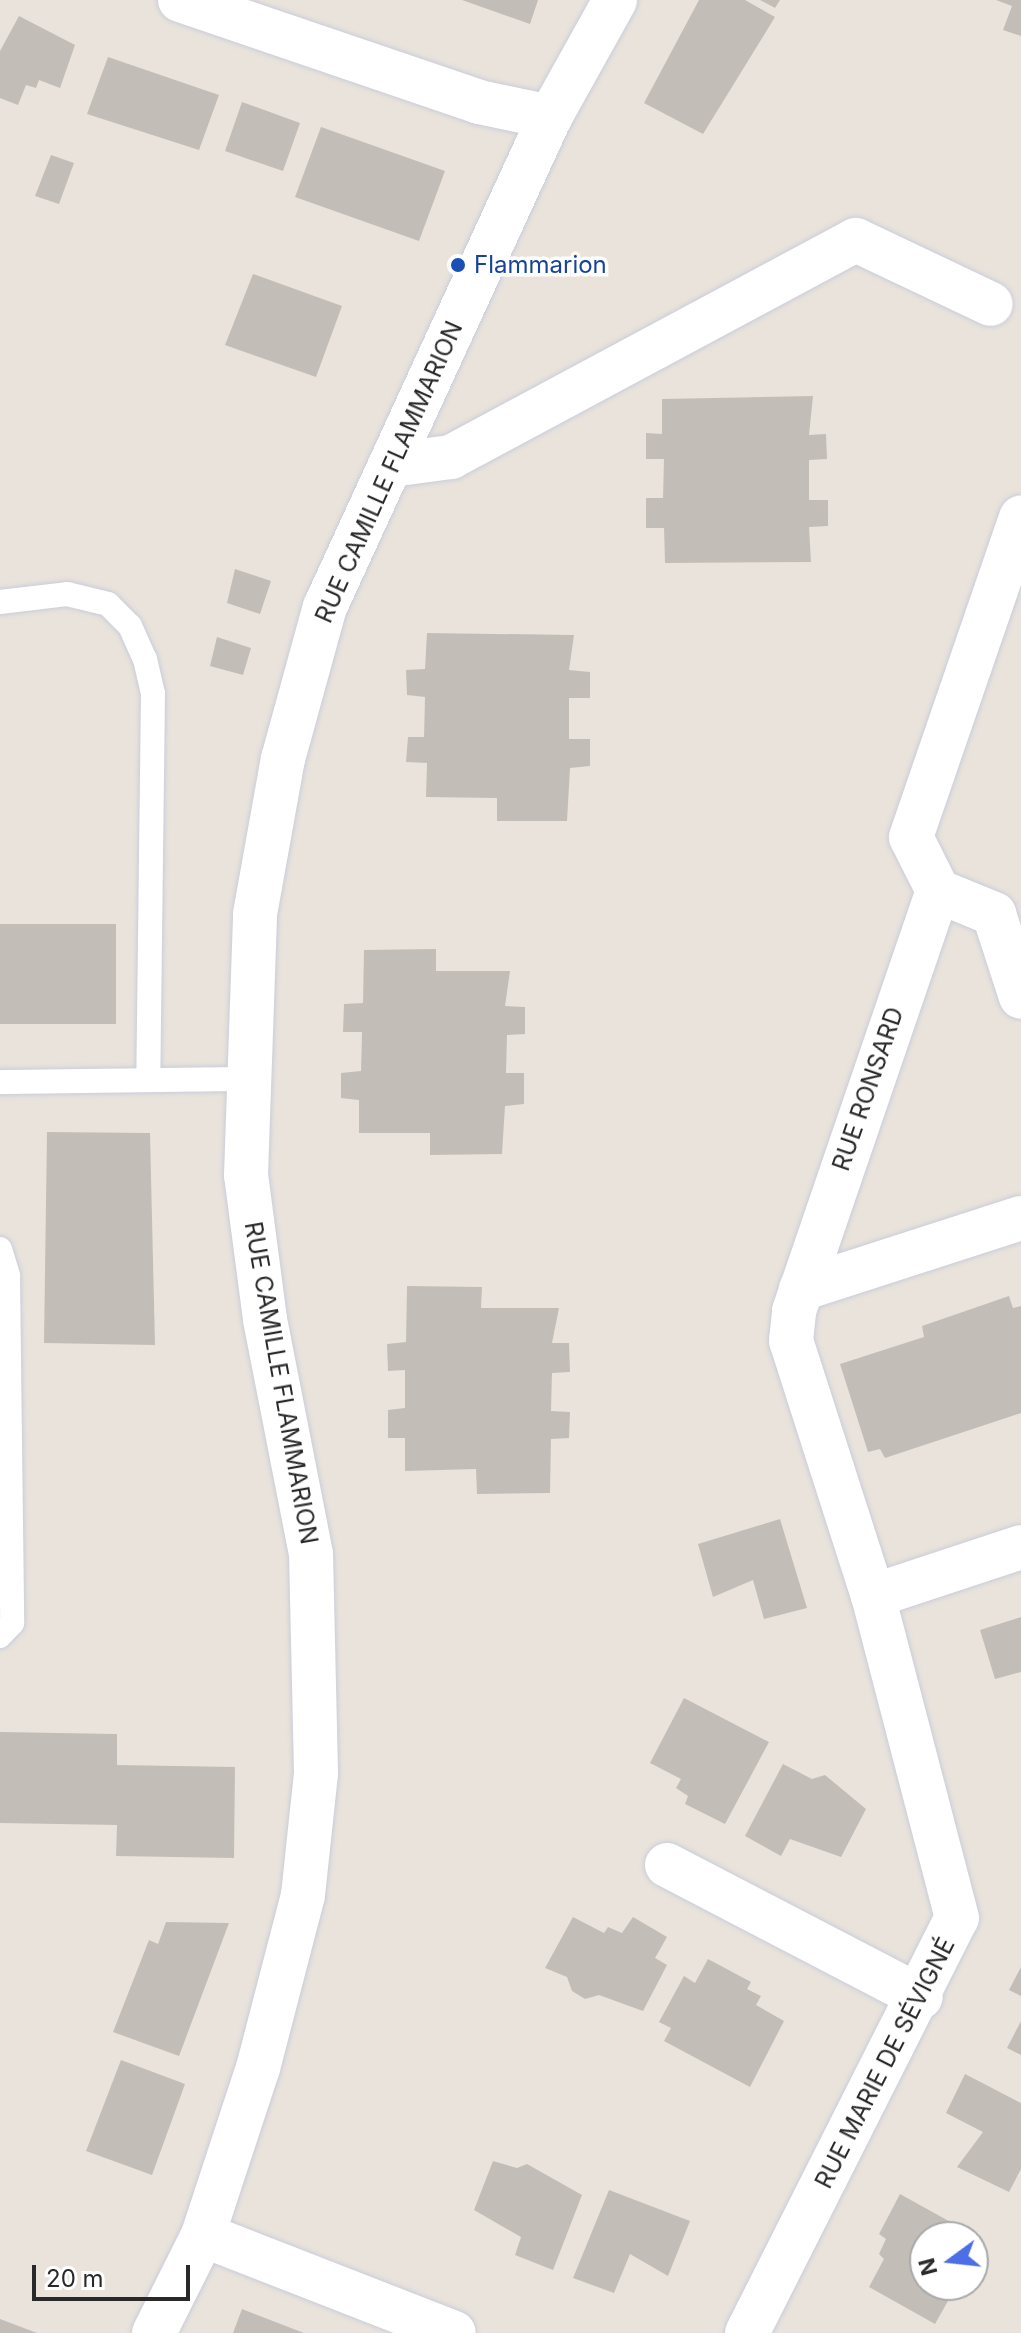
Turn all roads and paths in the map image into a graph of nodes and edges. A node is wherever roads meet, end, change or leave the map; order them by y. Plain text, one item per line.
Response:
1 (180, 0) edge
2 (615, 0) edge
3 (550, 117) junction
4 (991, 304) dead end
5 (391, 465) junction
6 (1021, 517) edge
7 (0, 602) edge
8 (938, 891) junction
9 (1021, 997) edge
10 (148, 1079) junction
11 (246, 1079) junction
12 (0, 1082) edge
13 (1021, 1218) edge
14 (0, 1249) edge
15 (801, 1289) junction
16 (5, 1384) edge
17 (1021, 1547) edge
18 (873, 1596) junction
19 (0, 1636) edge
20 (667, 1865) dead end
21 (921, 1997) junction
22 (203, 2235) junction
23 (154, 2333) edge
24 (454, 2333) edge
25 (747, 2333) edge

1 - 3 street
2 - 3 street, RUE CAMILLE FLAMMARION
3 - 5 street, RUE CAMILLE FLAMMARION
4 - 5 street
5 - 11 street, RUE CAMILLE FLAMMARION
6 - 8 street
7 - 10 lane
8 - 9 street
8 - 15 street, RUE RONSARD
10 - 11 lane
10 - 12 lane
11 - 22 street, RUE CAMILLE FLAMMARION
13 - 15 street
14 - 16 lane
15 - 18 street, RUE RONSARD
16 - 19 lane
17 - 18 street
18 - 21 street, RUE MARIE DE SÉVIGNÉ
20 - 21 street
21 - 25 street, RUE MARIE DE SÉVIGNÉ
22 - 23 street, RUE CAMILLE FLAMMARION
22 - 24 street

